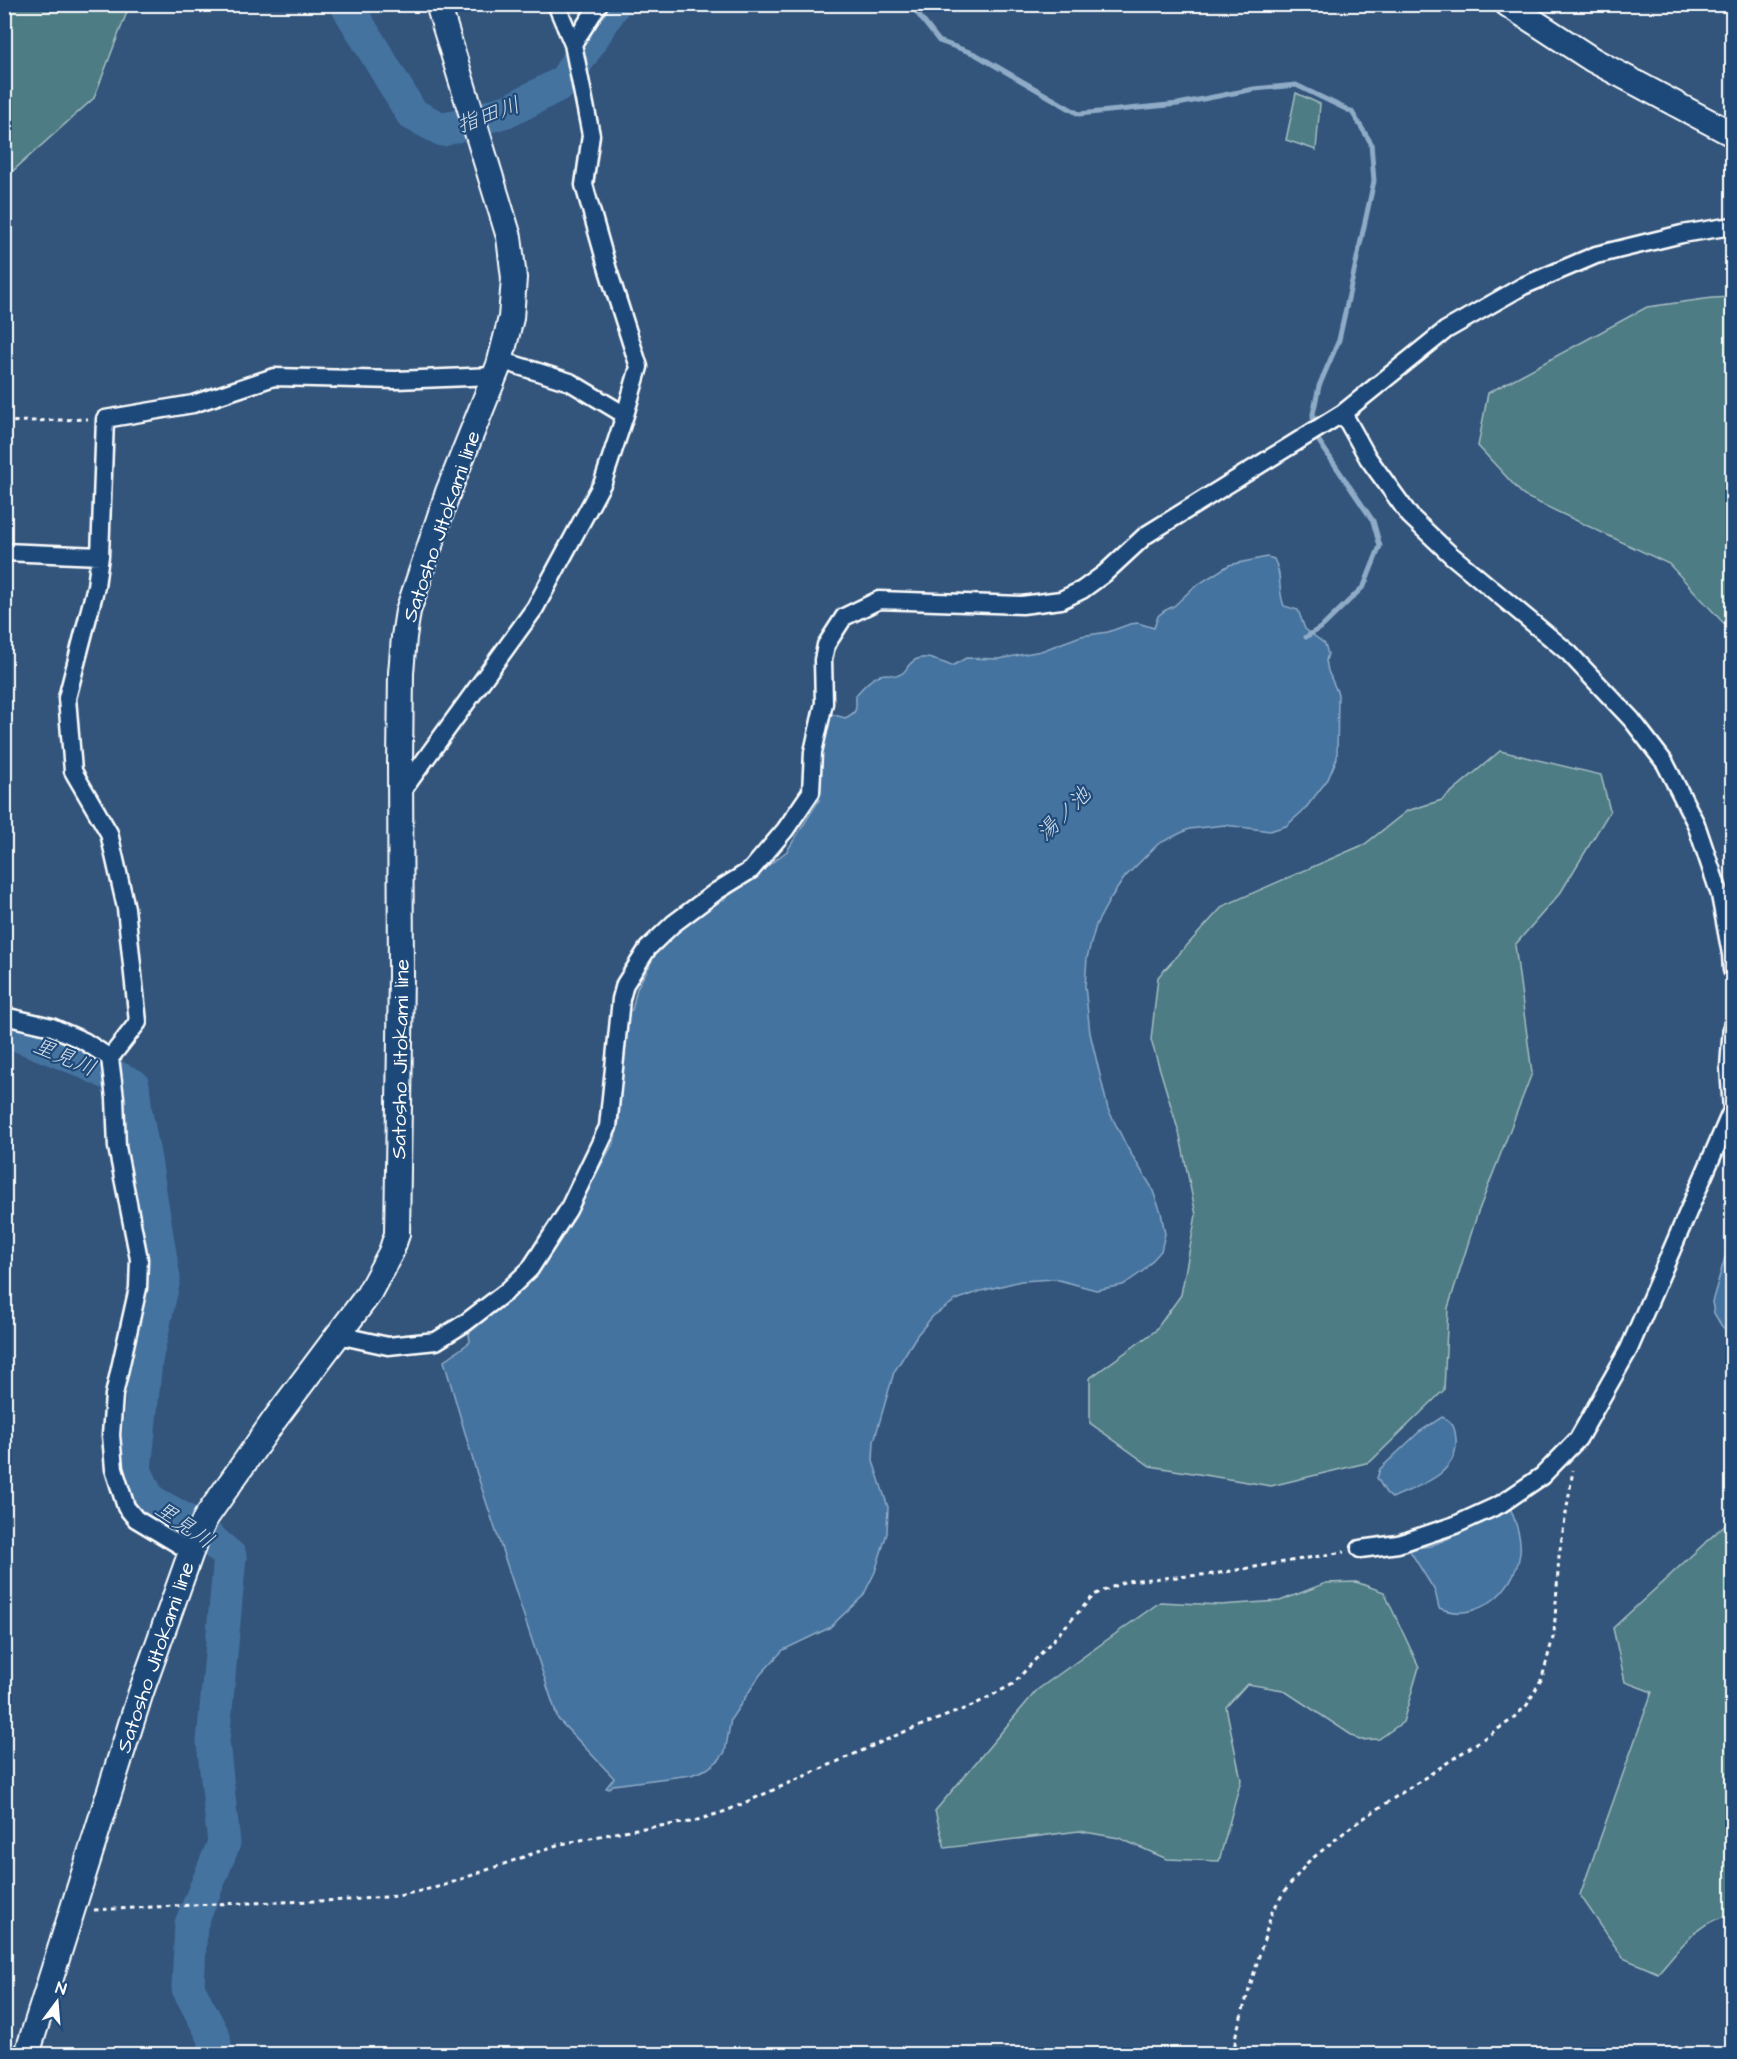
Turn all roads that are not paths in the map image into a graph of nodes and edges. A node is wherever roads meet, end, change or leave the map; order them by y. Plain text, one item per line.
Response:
1 (438, 4) edge
2 (556, 4) edge
3 (1507, 4) edge
4 (597, 6) edge
5 (575, 55) junction
6 (1732, 134) edge
7 (1732, 226) edge
8 (497, 368) junction
9 (1343, 413) junction
10 (625, 415) junction
11 (4, 552) edge
12 (100, 556) junction
13 (400, 794) junction
14 (1732, 970) edge
15 (4, 1016) edge
16 (1732, 1026) edge
17 (110, 1058) junction
18 (1732, 1110) edge
19 (338, 1335) junction
20 (193, 1547) junction
21 (1360, 1549) road end
22 (27, 2055) edge

1 - 8 main road, Satosho Jitokami line
2 - 5 street
3 - 6 main road
4 - 5 street
5 - 10 street
7 - 9 street
8 - 10 street
8 - 12 street
8 - 13 main road, Satosho Jitokami line
9 - 14 street
9 - 19 street
10 - 13 street
11 - 12 street
12 - 17 street
13 - 19 main road, Satosho Jitokami line
15 - 17 street
16 - 18 street
17 - 20 street
18 - 21 street
19 - 20 main road, Satosho Jitokami line
20 - 22 main road, Satosho Jitokami line

